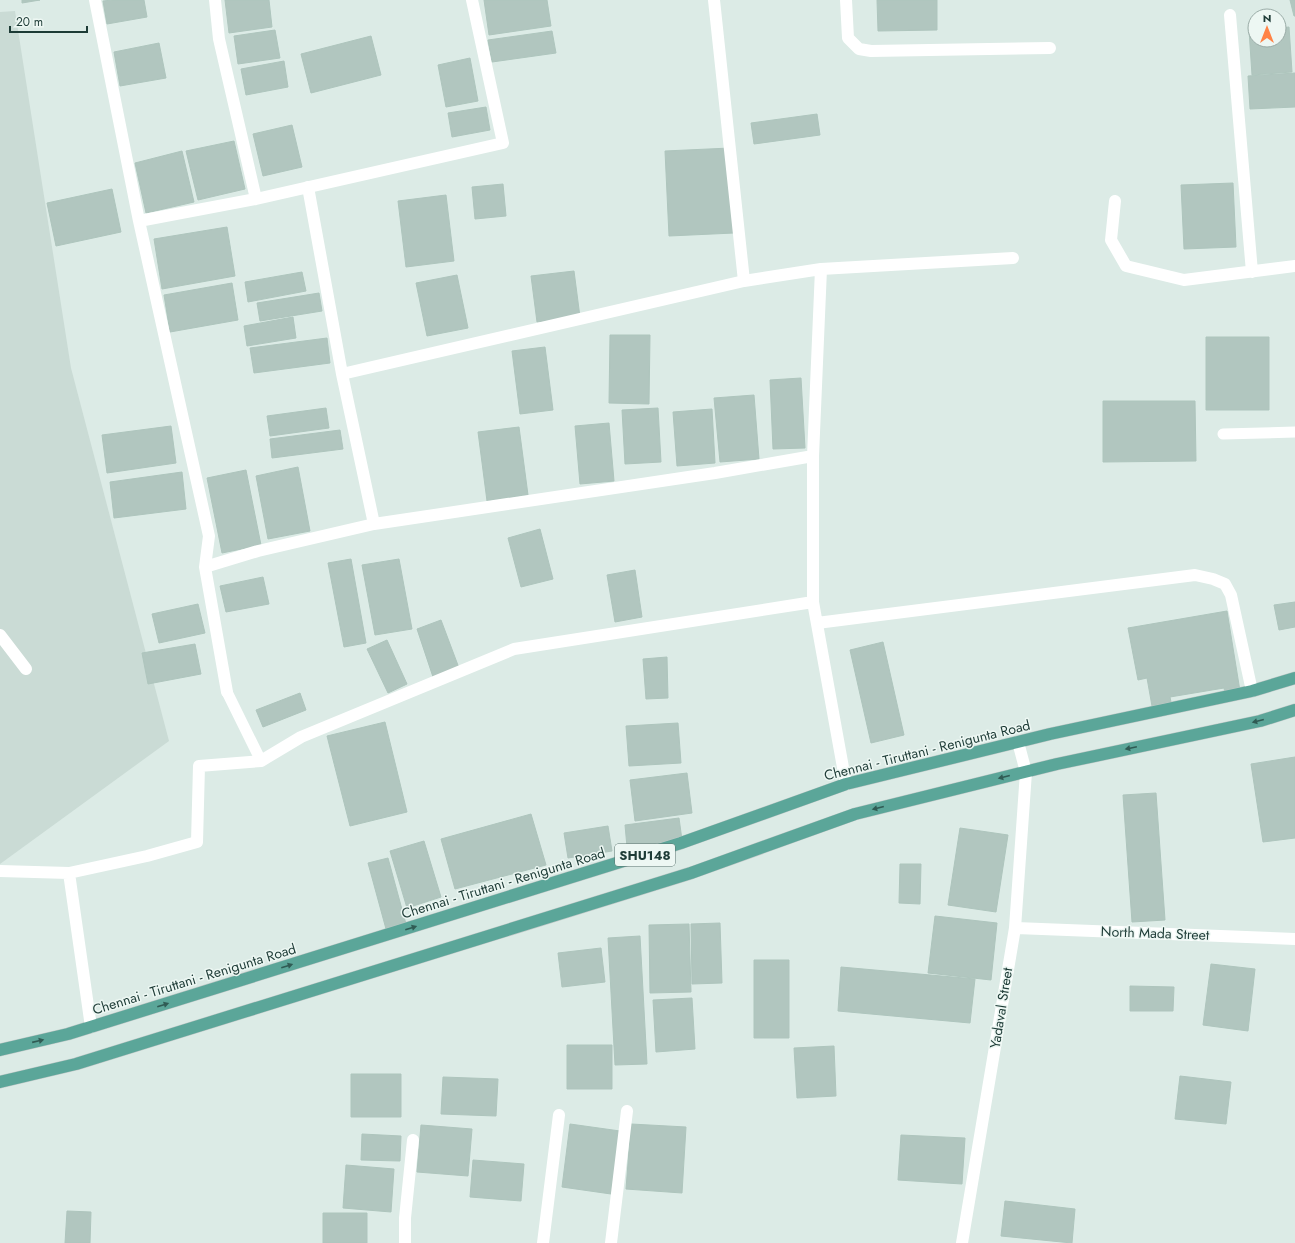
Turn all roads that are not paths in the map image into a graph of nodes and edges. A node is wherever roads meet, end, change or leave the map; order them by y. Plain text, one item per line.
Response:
1 (95, 0) edge
2 (215, 0) edge
3 (472, 0) edge
4 (714, 0) edge
5 (846, 0) edge
6 (1230, 15) dead end
7 (1050, 48) dead end
8 (308, 188) junction
9 (256, 199) junction
10 (1115, 201) dead end
11 (139, 221) junction
12 (1013, 258) dead end
13 (1295, 266) edge
14 (821, 269) junction
15 (1252, 272) junction
16 (744, 281) junction
17 (342, 374) junction
18 (1295, 432) edge
19 (1223, 434) dead end
20 (813, 456) junction
21 (374, 524) junction
22 (205, 567) junction
23 (813, 602) junction
24 (817, 623) junction
25 (0, 635) edge
26 (26, 669) dead end
27 (1295, 678) edge
28 (1252, 691) junction
29 (228, 692) joint
30 (1295, 710) edge
31 (1018, 742) junction
32 (261, 761) junction
33 (1026, 772) junction
34 (846, 784) junction
35 (0, 871) edge
36 (69, 873) junction
37 (1014, 928) junction
38 (1295, 939) edge
39 (91, 1027) junction
40 (0, 1050) edge
41 (0, 1082) edge
42 (627, 1111) dead end
43 (559, 1115) dead end
44 (413, 1140) dead end
45 (405, 1243) edge
46 (543, 1243) edge
47 (611, 1243) edge
48 (962, 1243) edge

1 - 11 street
2 - 9 street
3 - 8 street
4 - 16 street
5 - 7 street
6 - 15 street
8 - 9 street
8 - 17 street
9 - 11 street
10 - 15 street
11 - 22 street
12 - 14 street
13 - 15 street
14 - 16 street
14 - 20 street
16 - 17 street
17 - 21 street
18 - 19 lane
20 - 21 street
20 - 23 street
21 - 22 street
22 - 29 street
23 - 24 street
23 - 32 street
24 - 28 street
24 - 34 street
25 - 26 street
27 - 28 main road, Chennai - Tiruttani - Renigunta Road / SHU148
28 - 31 main road, Chennai - Tiruttani - Renigunta Road / SHU148
29 - 32 lane
30 -> 33 main road, SHU148
31 - 33 street, Yadaval Street
31 - 34 main road, Chennai - Tiruttani - Renigunta Road / SHU148
32 - 36 street
33 - 37 street, Yadaval Street
33 -> 41 main road, SHU148
39 -> 34 main road, Chennai - Tiruttani - Renigunta Road / SHU148
35 - 36 street
36 - 39 street
37 - 38 street, North Mada Street
37 - 48 street, Yadaval Street
40 -> 39 main road, Chennai - Tiruttani - Renigunta Road / SHU148
42 - 47 street
43 - 46 street
44 - 45 street

